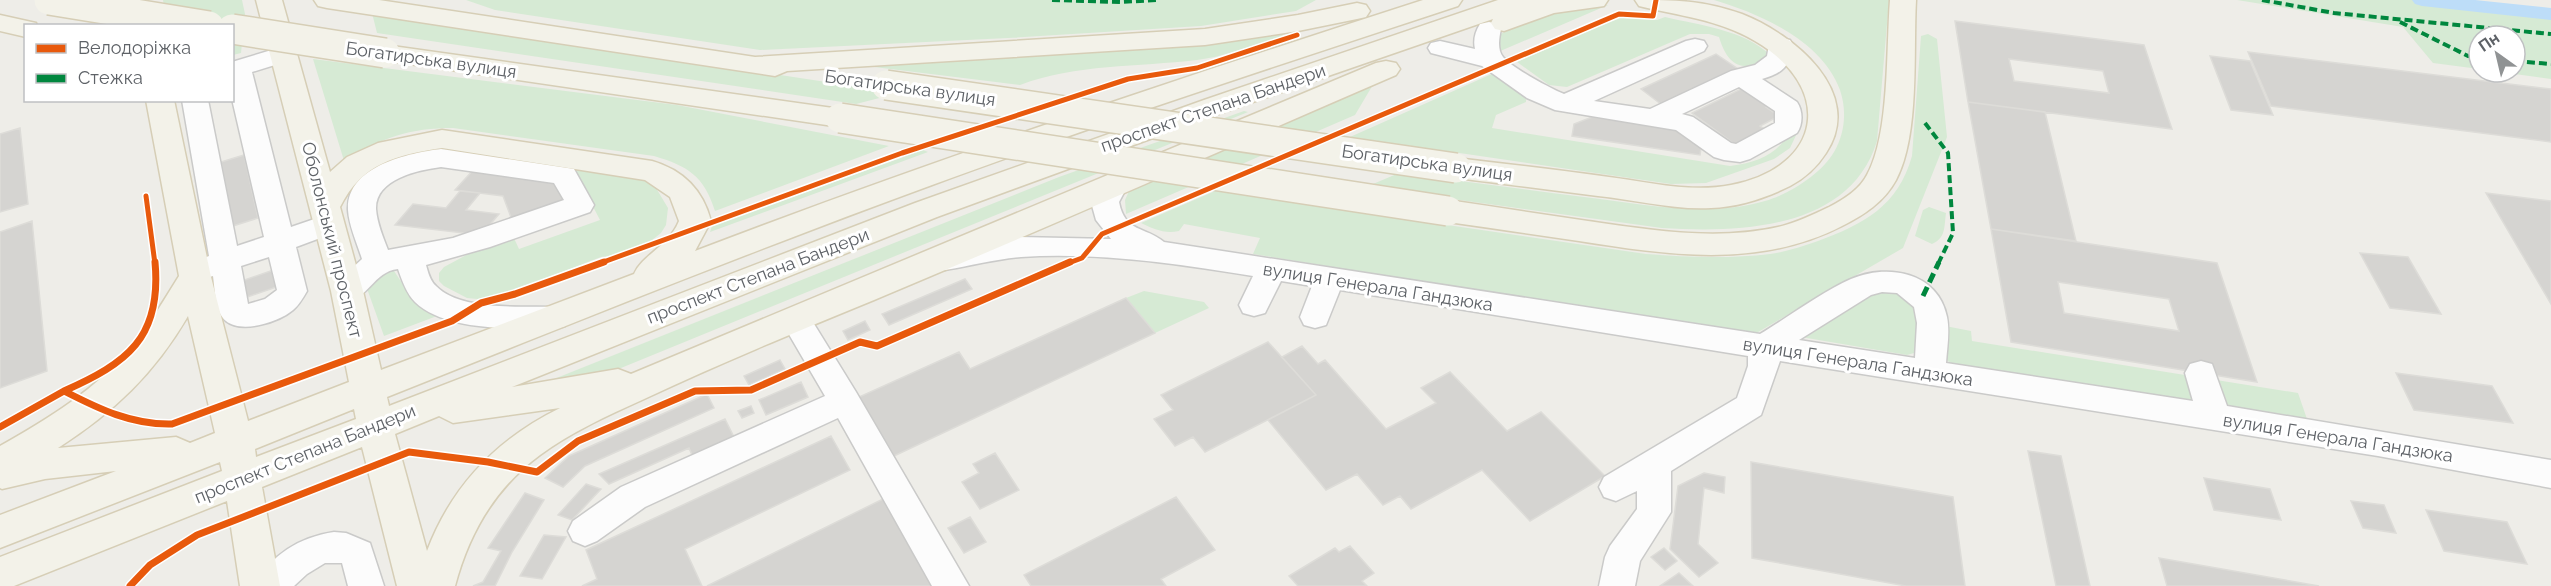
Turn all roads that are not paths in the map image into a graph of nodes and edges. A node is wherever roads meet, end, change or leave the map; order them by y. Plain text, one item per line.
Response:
1 (49, 0) edge
2 (148, 0) edge
3 (269, 0) edge
4 (327, 0) edge
5 (425, 0) edge
6 (1409, 0) edge
7 (1449, 0) edge
8 (1595, 0) edge
9 (1648, 0) edge
10 (1903, 0) edge
11 (1545, 2) edge
12 (467, 21) junction
13 (0, 23) edge
14 (151, 24) edge
15 (197, 24) edge
16 (24, 29) edge
17 (234, 29) edge
18 (1489, 29) junction
19 (1781, 45) junction
20 (1695, 46) dead end
21 (1440, 48) junction
22 (285, 54) junction
23 (1491, 60) junction
24 (755, 65) junction
25 (235, 68) edge
26 (1740, 76) junction
27 (1820, 96) junction
28 (136, 102) edge
29 (160, 102) edge
30 (195, 102) edge
31 (1564, 104) junction
32 (1655, 117) junction
33 (169, 144) junction
34 (512, 158) junction
35 (1114, 185) junction
36 (327, 215) junction
37 (280, 242) junction
38 (1164, 252) junction
39 (409, 260) junction
40 (378, 261) junction
41 (936, 261) junction
42 (205, 270) junction
43 (1271, 270) junction
44 (1329, 280) junction
45 (629, 288) junction
46 (347, 291) junction
47 (1254, 305) dead end
48 (1315, 316) dead end
49 (554, 318) junction
50 (795, 319) junction
51 (1764, 347) junction
52 (690, 363) junction
53 (1929, 373) junction
54 (2201, 373) dead end
55 (368, 389) junction
56 (845, 401) junction
57 (2214, 417) junction
58 (389, 421) junction
59 (223, 445) junction
60 (0, 464) edge
61 (1654, 464) junction
62 (0, 474) edge
63 (2551, 474) edge
64 (243, 478) junction
65 (1616, 487) dead end
66 (585, 531) dead end
67 (0, 532) edge
68 (0, 574) edge
69 (260, 586) edge
70 (273, 586) edge
71 (366, 586) edge
72 (417, 586) edge
73 (435, 586) edge
74 (951, 586) edge
75 (1617, 586) edge

1 - 15 main road, bridge
2 - 14 main road
3 - 22 main road, Оболонський проспект
4 - 12 main road, Богатирська вулиця
5 - 12 main road
6 - 24 main road
7 - 45 main road, проспект Степана Бандери
8 - 11 main road
9 - 19 main road
10 - 17 main road, Богатирська вулиця, bridge
11 - 18 main road
11 - 58 main road, проспект Степана Бандери
12 - 24 main road, Богатирська вулиця
13 - 16 main road
18 - 21 main road
18 - 23 street
19 - 26 street
19 - 27 main road
20 - 31 street
21 - 23 street
21 - 35 main road
22 - 25 street
22 - 36 main road, Оболонський проспект
23 - 31 street
24 - 27 main road, Богатирська вулиця, bridge
25 - 37 street
26 - 27 street
26 - 32 street
26 - 32 street
28 - 33 main road
29 - 33 main road
30 - 42 street
31 - 32 street
33 - 42 main road
34 - 36 main road
34 - 39 street
34 - 40 street
34 - 45 main road
35 - 38 street, вулиця Генерала Гандзюка
35 - 41 main road
36 - 37 street
36 - 46 main road, Оболонський проспект
37 - 42 street
37 - 42 street
38 - 41 street, вулиця Генерала Гандзюка
38 - 43 street, вулиця Генерала Гандзюка
39 - 40 street
39 - 49 street
40 - 46 street
41 - 50 main road
42 - 59 main road
42 - 60 main road
43 - 44 street, вулиця Генерала Гандзюка
43 - 47 street
44 - 48 street
44 - 51 street, вулиця Генерала Гандзюка
45 - 49 main road, проспект Степана Бандери
46 - 55 main road, Оболонський проспект
49 - 55 main road, проспект Степана Бандери
50 - 52 main road
50 - 56 street
51 - 53 street, вулиця Генерала Гандзюка
51 - 53 street
51 - 61 street
52 - 58 main road
52 - 73 main road
53 - 57 street, вулиця Генерала Гандзюка
54 - 57 street
55 - 58 main road, Оболонський проспект
55 - 59 main road, проспект Степана Бандери
56 - 66 street
56 - 74 street
57 - 63 street, вулиця Генерала Гандзюка
58 - 64 main road, проспект Степана Бандери
58 - 72 main road, Оболонський проспект
59 - 62 main road
59 - 64 main road
59 - 67 main road, проспект Степана Бандери
61 - 65 street
61 - 75 street
64 - 68 main road, проспект Степана Бандери
64 - 69 main road
70 - 71 street

